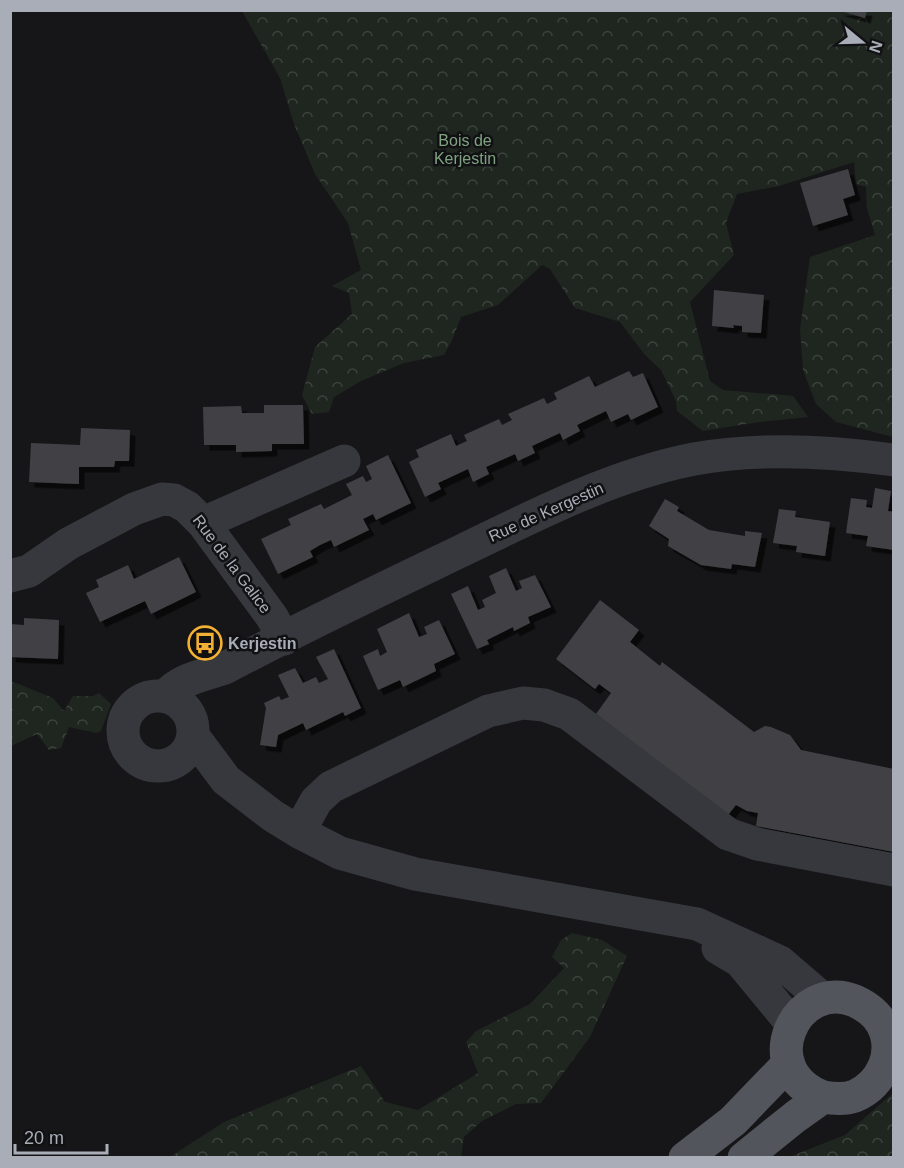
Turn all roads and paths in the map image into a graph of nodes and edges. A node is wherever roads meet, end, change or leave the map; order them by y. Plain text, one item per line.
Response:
1 (894, 459) edge
2 (344, 461) dead end
3 (203, 523) junction
4 (10, 576) edge
5 (284, 639) junction
6 (225, 668) junction
7 (166, 696) junction
8 (188, 740) junction
9 (299, 832) junction
10 (894, 870) edge
11 (664, 918) junction
12 (823, 999) junction
13 (792, 1024) junction
14 (888, 1026) edge
15 (788, 1064) junction
16 (888, 1071) edge
17 (823, 1097) junction
18 (685, 1158) edge
19 (744, 1158) edge

1 - 5 street, Rue de Kergestin
2 - 3 street
3 - 4 street, Rue de la Galice
3 - 5 street, Rue de la Galice
5 - 6 street, Rue de Kergestin
6 - 7 street, Rue de Kergestin
6 - 8 street
7 - 8 street
7 - 8 street, Rue de Kergestin
8 - 9 street
9 - 10 street
9 - 11 street
11 - 12 street
11 - 13 street
12 - 13 main road
12 - 14 main road
13 - 15 main road
14 - 16 main road
15 - 17 main road
15 - 18 main road
16 - 17 main road
17 - 19 main road

